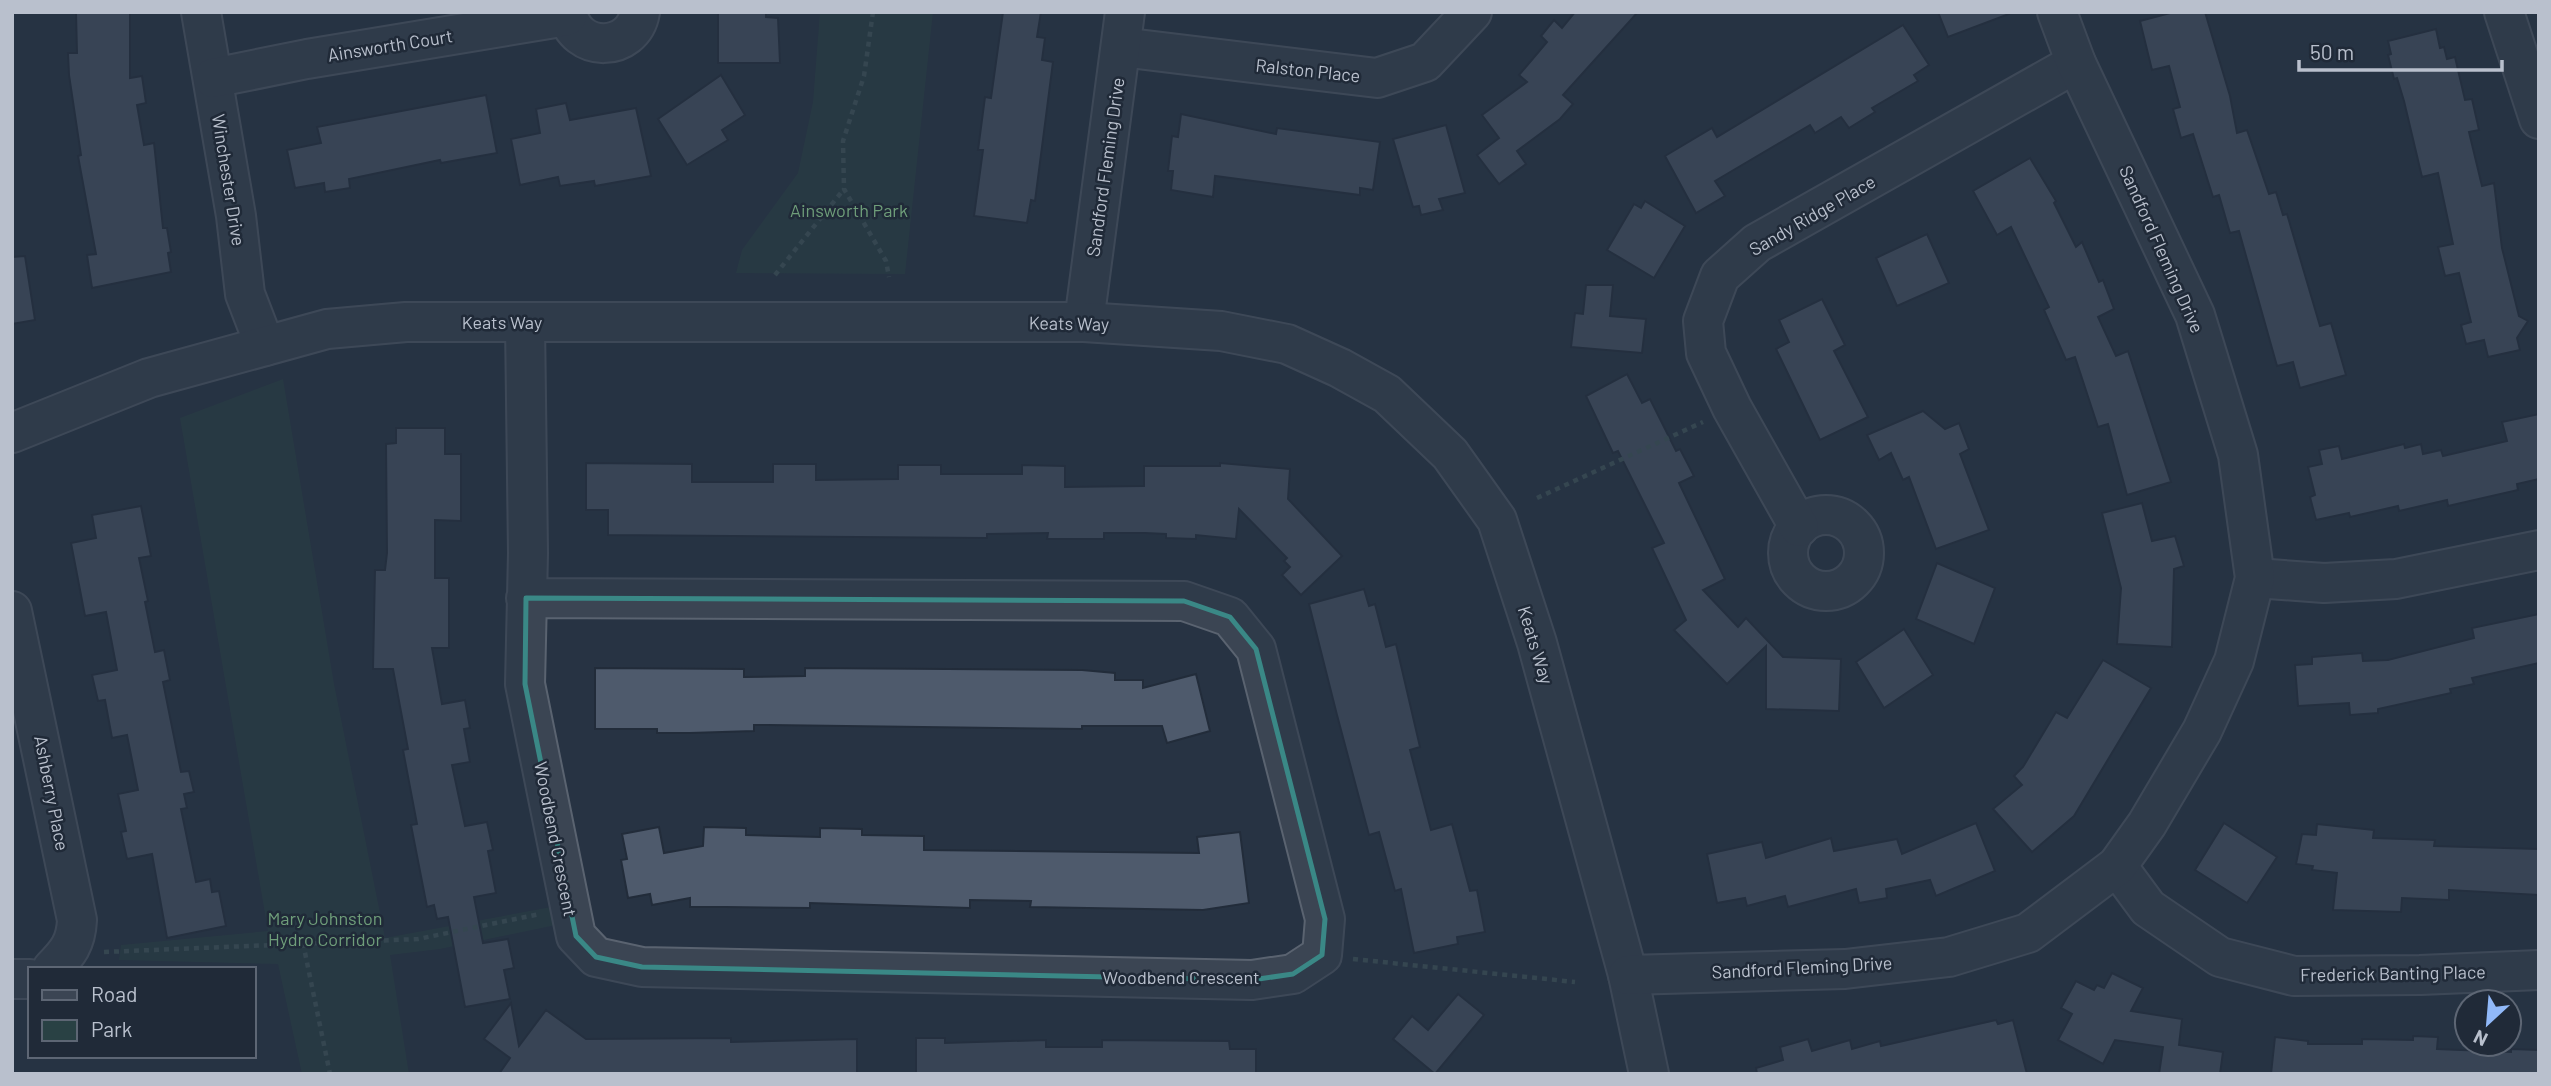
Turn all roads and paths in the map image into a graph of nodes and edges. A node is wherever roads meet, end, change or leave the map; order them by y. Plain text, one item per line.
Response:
1 (201, 12) edge
2 (640, 12) edge
3 (873, 12) edge
4 (1472, 12) edge
5 (2057, 12) edge
6 (2504, 12) edge
7 (567, 14) edge
8 (1123, 30) edge
9 (2076, 63) junction
10 (213, 78) junction
11 (2539, 119) edge
12 (844, 189) junction
13 (775, 275) dead end
14 (890, 276) dead end
15 (1084, 322) junction
16 (525, 323) junction
17 (265, 346) junction
18 (1732, 408) junction
19 (12, 433) edge
20 (1537, 498) dead end
21 (1798, 527) dead end
22 (2539, 550) edge
23 (2255, 578) junction
24 (526, 598) junction
25 (12, 611) edge
26 (2117, 866) junction
27 (569, 907) junction
28 (303, 943) junction
29 (1322, 954) junction
30 (60, 961) edge
31 (2539, 970) edge
32 (1628, 975) junction
33 (1575, 982) dead end
34 (330, 1074) edge
35 (1649, 1074) edge

1 - 10 street, Winchester Drive
2 - 7 street, Ainsworth Court
3 - 12 path
4 - 8 street, Ralston Place
5 - 9 street, Sandford Fleming Drive
6 - 11 street
7 - 10 street, Ainsworth Court
8 - 15 street, Sandford Fleming Drive
9 - 18 street, Sandy Ridge Place
9 - 23 street, Sandford Fleming Drive
10 - 17 street, Winchester Drive
12 - 13 path
12 - 14 path
15 - 16 street, Keats Way
15 - 32 street, Keats Way
16 - 17 street, Keats Way
16 - 24 street, Woodbend Crescent
17 - 19 street, Keats Way
18 - 20 path
18 - 21 street, Sandy Ridge Place
22 - 23 street
23 - 26 street, Sandford Fleming Drive
24 - 27 street, Woodbend Crescent
24 - 29 street
25 - 30 street, Ashberry Place
26 - 31 street, Frederick Banting Place
26 - 32 street, Sandford Fleming Drive
27 - 28 path
27 - 29 street, Woodbend Crescent
28 - 30 path
28 - 34 path
29 - 33 path
32 - 35 street, Keats Way

